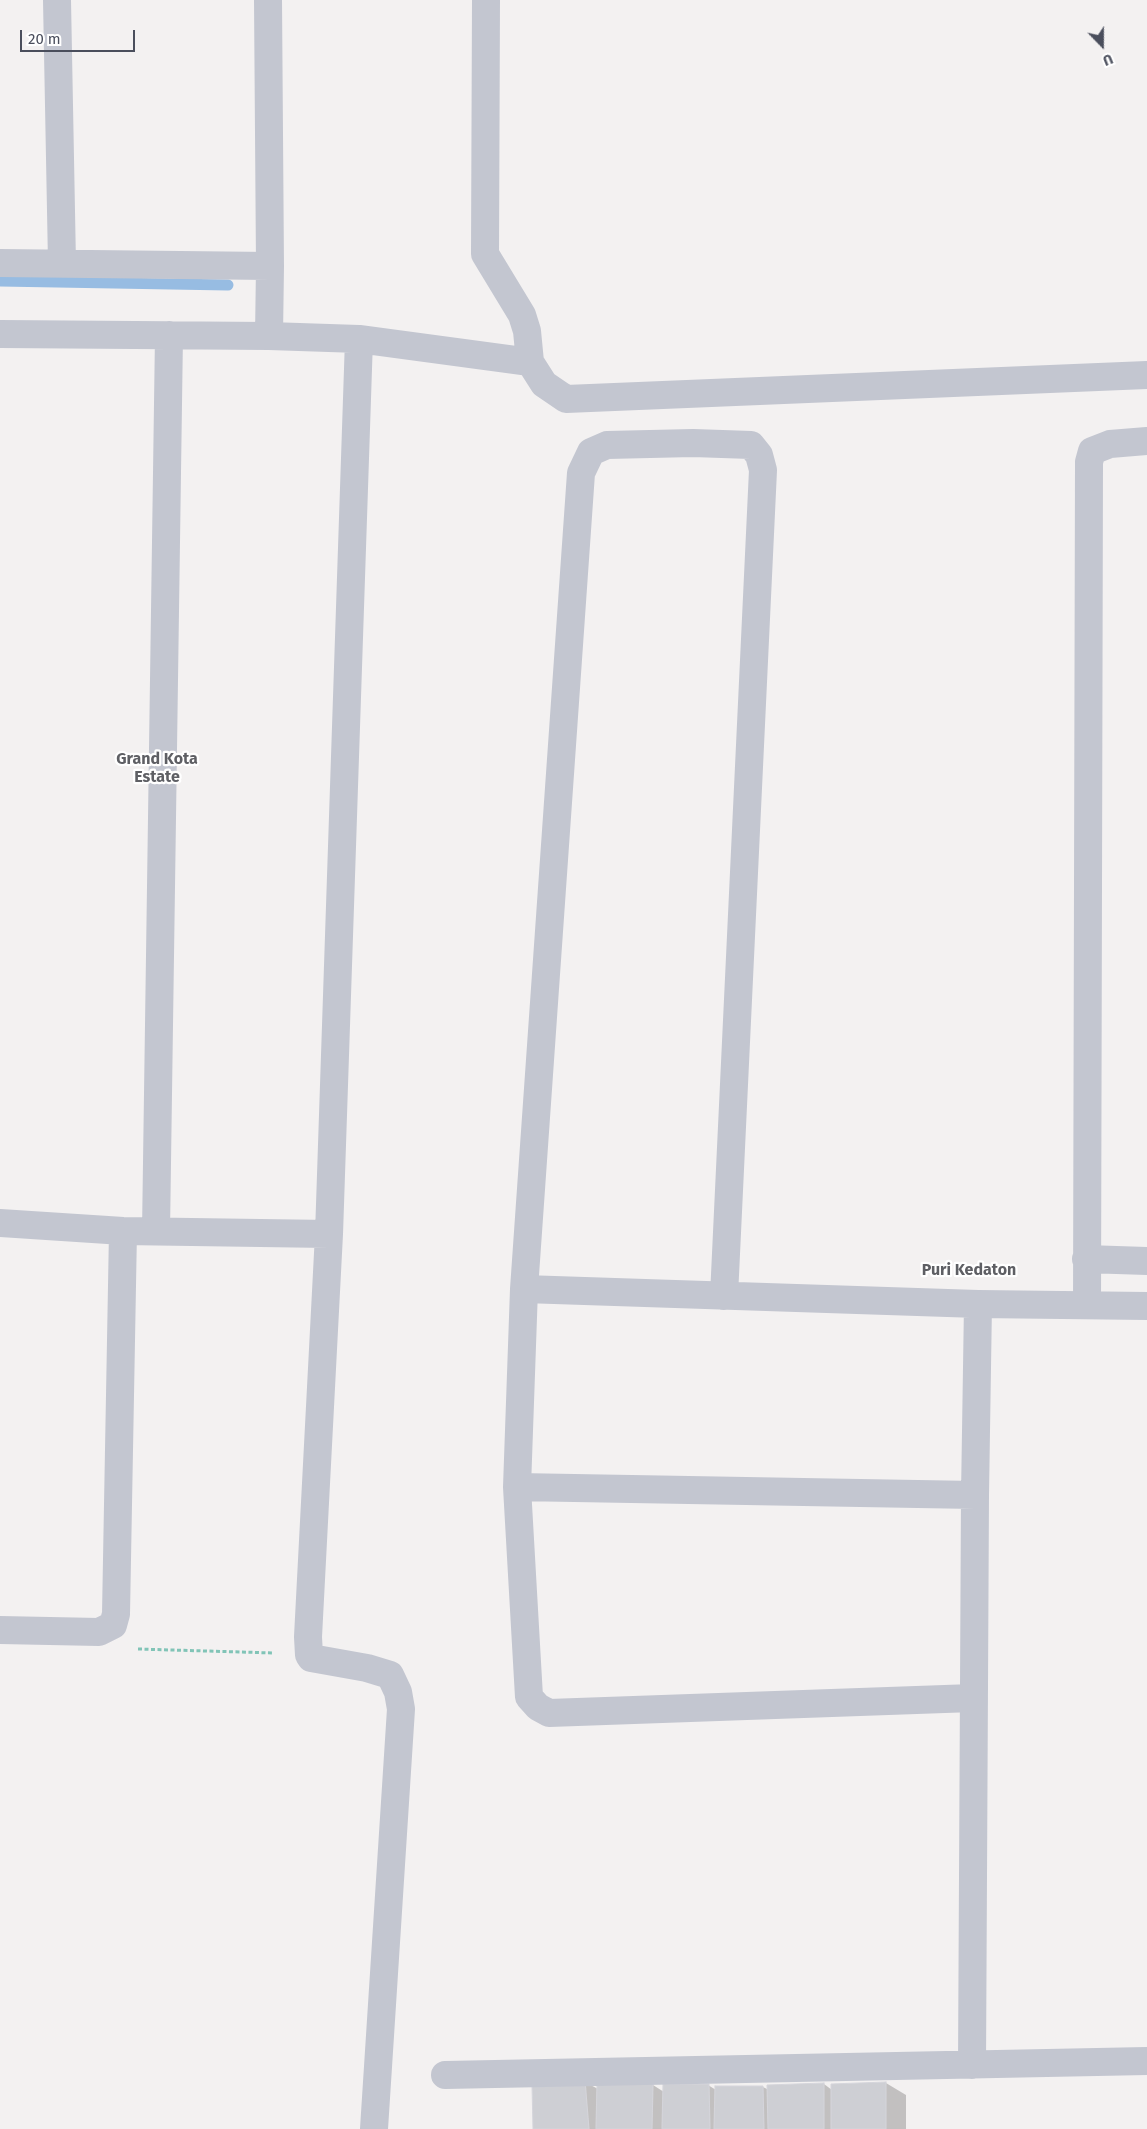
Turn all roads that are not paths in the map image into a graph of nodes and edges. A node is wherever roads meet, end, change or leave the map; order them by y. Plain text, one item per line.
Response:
1 (57, 0) edge
2 (268, 0) edge
3 (486, 0) edge
4 (0, 262) edge
5 (62, 263) junction
6 (270, 266) junction
7 (0, 334) edge
8 (169, 336) junction
9 (269, 336) junction
10 (359, 339) junction
11 (530, 362) junction
12 (1147, 375) edge
13 (1147, 441) edge
14 (0, 1223) edge
15 (156, 1230) junction
16 (123, 1231) junction
17 (329, 1234) junction
18 (1086, 1259) junction
19 (1147, 1261) edge
20 (524, 1289) junction
21 (724, 1296) junction
22 (978, 1304) junction
23 (1087, 1305) junction
24 (1147, 1306) edge
25 (517, 1487) junction
26 (974, 1495) junction
27 (0, 1630) edge
28 (973, 1698) junction
29 (1147, 2061) edge
30 (972, 2065) junction
31 (444, 2075) dead end
32 (374, 2129) edge

1 - 5 street
2 - 6 street
3 - 11 street
4 - 5 street
5 - 6 street
6 - 9 street
7 - 8 street
8 - 9 street
8 - 15 street
9 - 10 street
10 - 11 street
10 - 17 street
11 - 12 street
13 - 18 street
14 - 16 street
15 - 16 street
15 - 17 street
16 - 27 street
17 - 32 street
18 - 19 street
18 - 23 street
20 - 21 street
20 - 21 street
20 - 25 street
21 - 22 street
22 - 23 street
22 - 26 street
23 - 24 street
25 - 26 street
25 - 28 street
26 - 28 street
28 - 30 street
29 - 30 street
30 - 31 street

